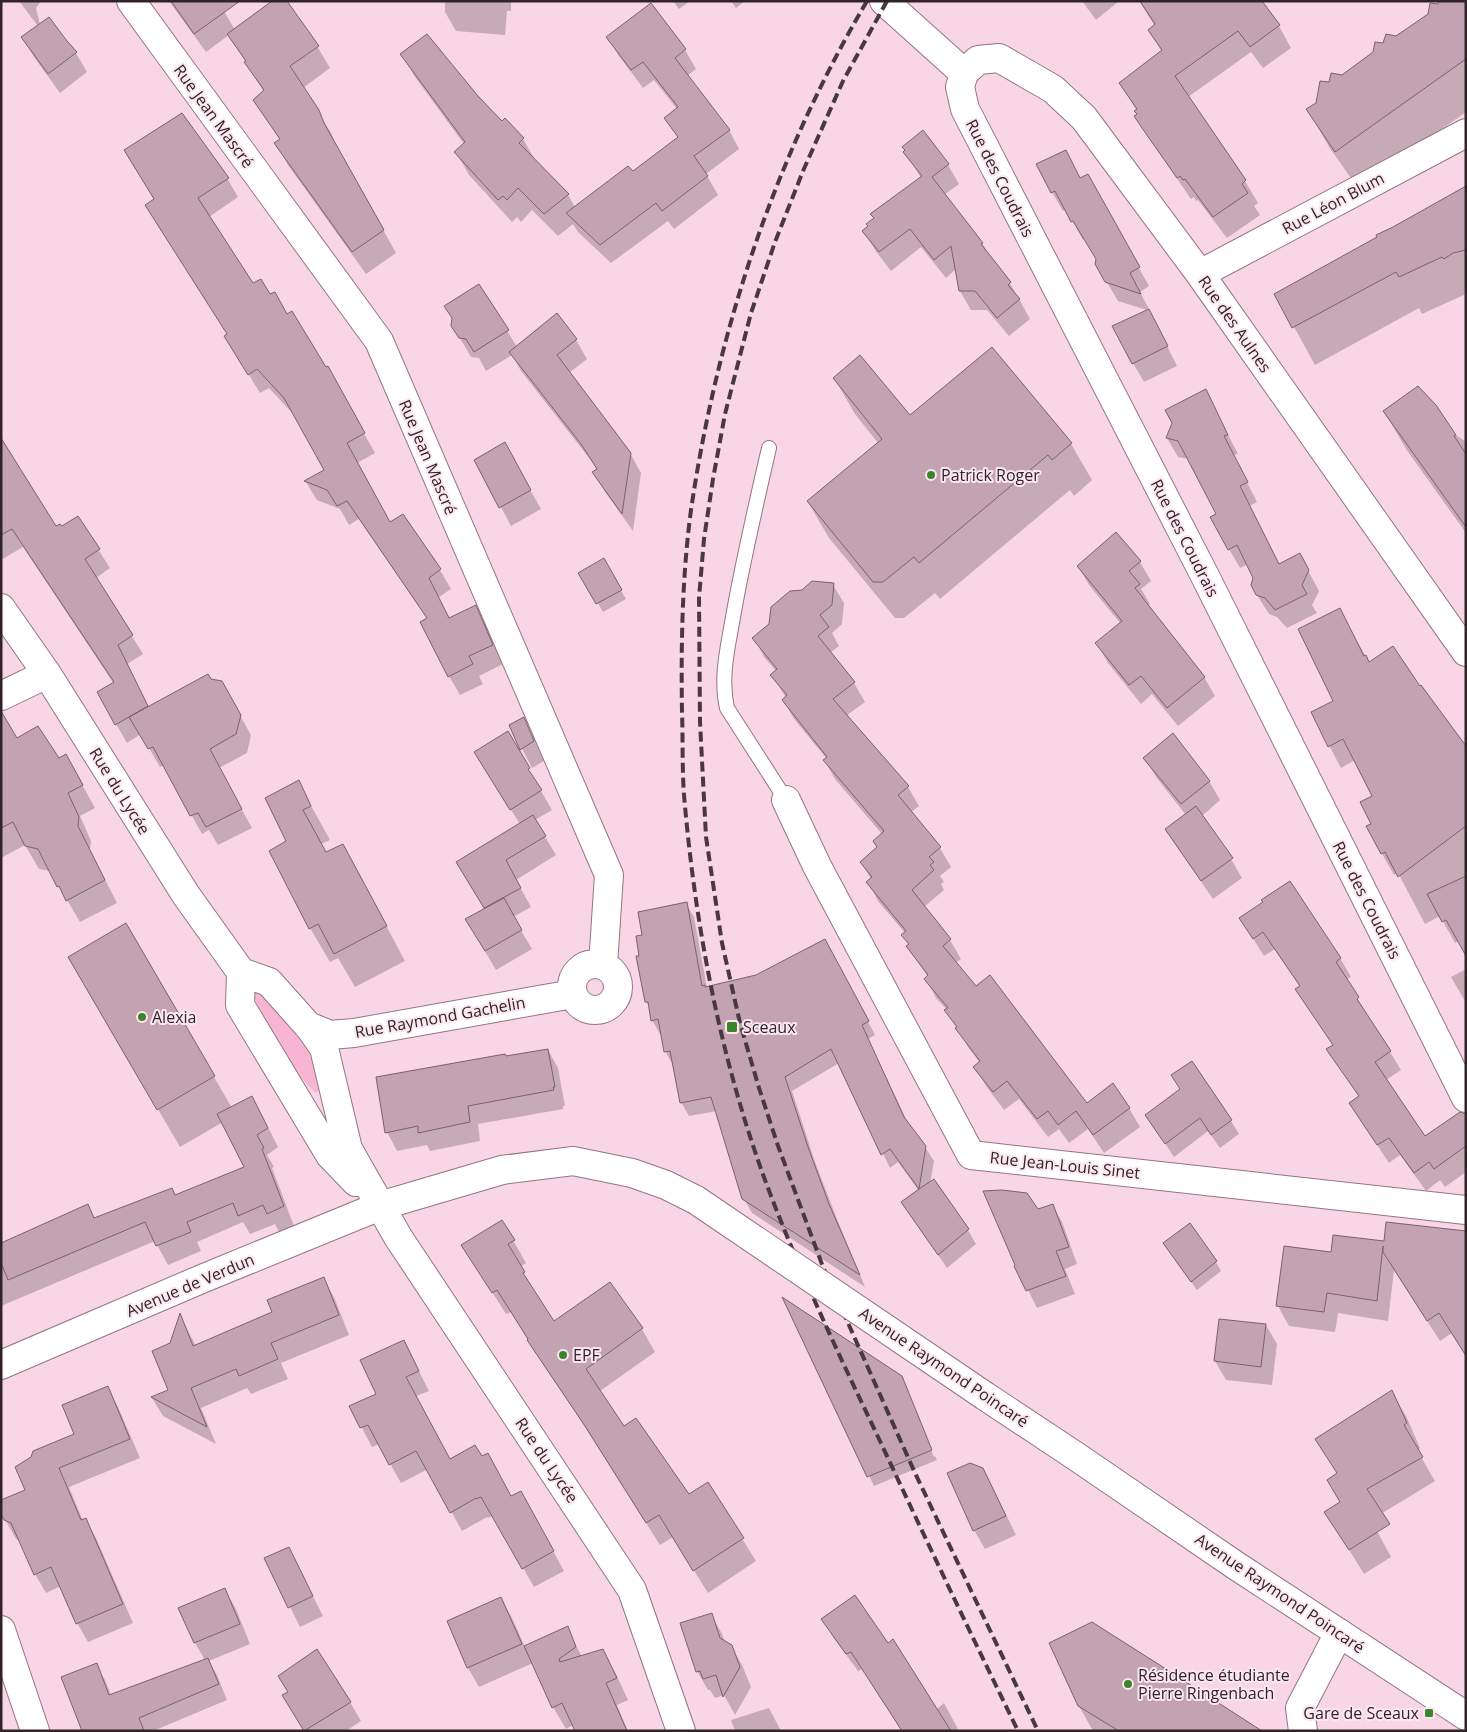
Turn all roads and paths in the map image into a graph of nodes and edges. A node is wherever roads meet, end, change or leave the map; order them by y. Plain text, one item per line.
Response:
1 (131, 1) edge
2 (884, 1) edge
3 (964, 73) junction
4 (1466, 133) edge
5 (1200, 274) junction
6 (769, 448) dead end
7 (1, 608) edge
8 (1466, 652) edge
9 (47, 674) junction
10 (1, 696) edge
11 (786, 800) joint
12 (603, 965) junction
13 (241, 972) junction
14 (573, 994) junction
15 (308, 1026) junction
16 (1466, 1098) edge
17 (380, 1206) junction
18 (1466, 1210) edge
19 (1, 1365) edge
20 (1, 1630) edge
21 (1339, 1633) junction
22 (1466, 1716) edge
23 (1301, 1720) edge
24 (35, 1731) edge
25 (681, 1731) edge

1 - 12 street, Rue Jean Mascré
2 - 3 street
3 - 5 street, Rue des Aulnes
3 - 16 street, Rue des Coudrais
4 - 5 street, Rue Léon Blum
5 - 8 street, Rue des Aulnes
6 - 11 lane
7 - 9 street, Rue du Lycée
9 - 10 street
9 - 13 street, Rue du Lycée
11 - 18 street, Rue Jean-Louis Sinet
12 - 14 street
12 - 14 street
13 - 15 street, Rue du Lycée
13 - 17 street, Rue du Lycée
14 - 15 street, Rue Raymond Gachelin
15 - 17 street, Rue du Lycée
17 - 19 street, Avenue de Verdun
17 - 21 street, Avenue Raymond Poincaré, bridge
17 - 25 street, Rue du Lycée
20 - 24 street
21 - 22 street, Avenue Raymond Poincaré
21 - 23 street

